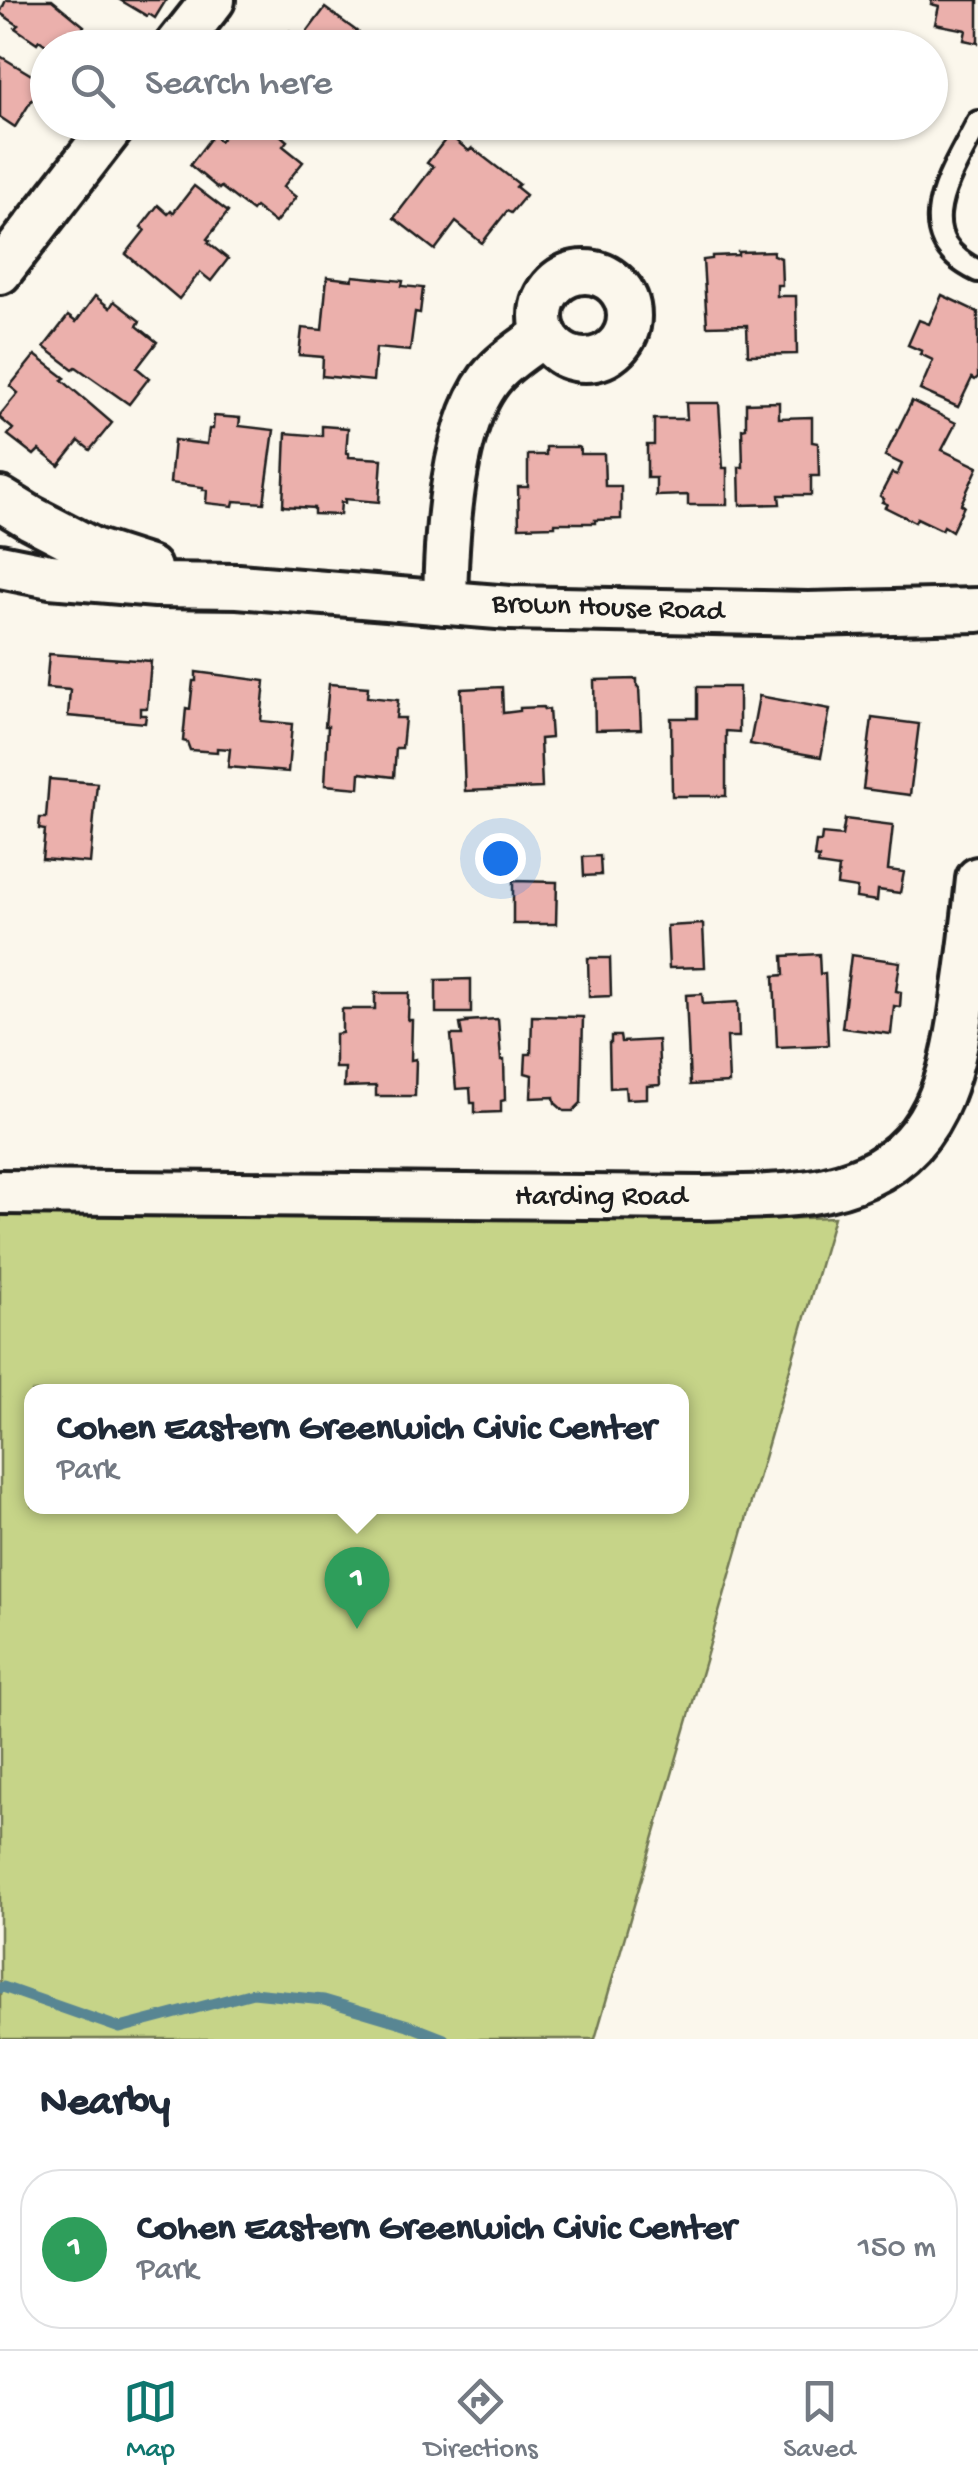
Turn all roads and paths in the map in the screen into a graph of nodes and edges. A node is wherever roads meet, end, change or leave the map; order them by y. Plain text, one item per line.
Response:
1 (213, 0) edge
2 (189, 30) edge
3 (978, 122) edge
4 (102, 140) edge
5 (978, 271) edge
6 (0, 272) edge
7 (545, 334) dead end
8 (0, 500) edge
9 (0, 566) edge
10 (238, 586) junction
11 (445, 603) junction
12 (978, 610) edge
13 (978, 879) edge
14 (0, 1192) edge

1 - 2 street
3 - 5 lane
4 - 6 street
7 - 11 street
8 - 10 street, Brown House Road
9 - 10 street, Brown House Road
10 - 11 street, Brown House Road
11 - 12 street, Brown House Road
13 - 14 street, Harding Road

